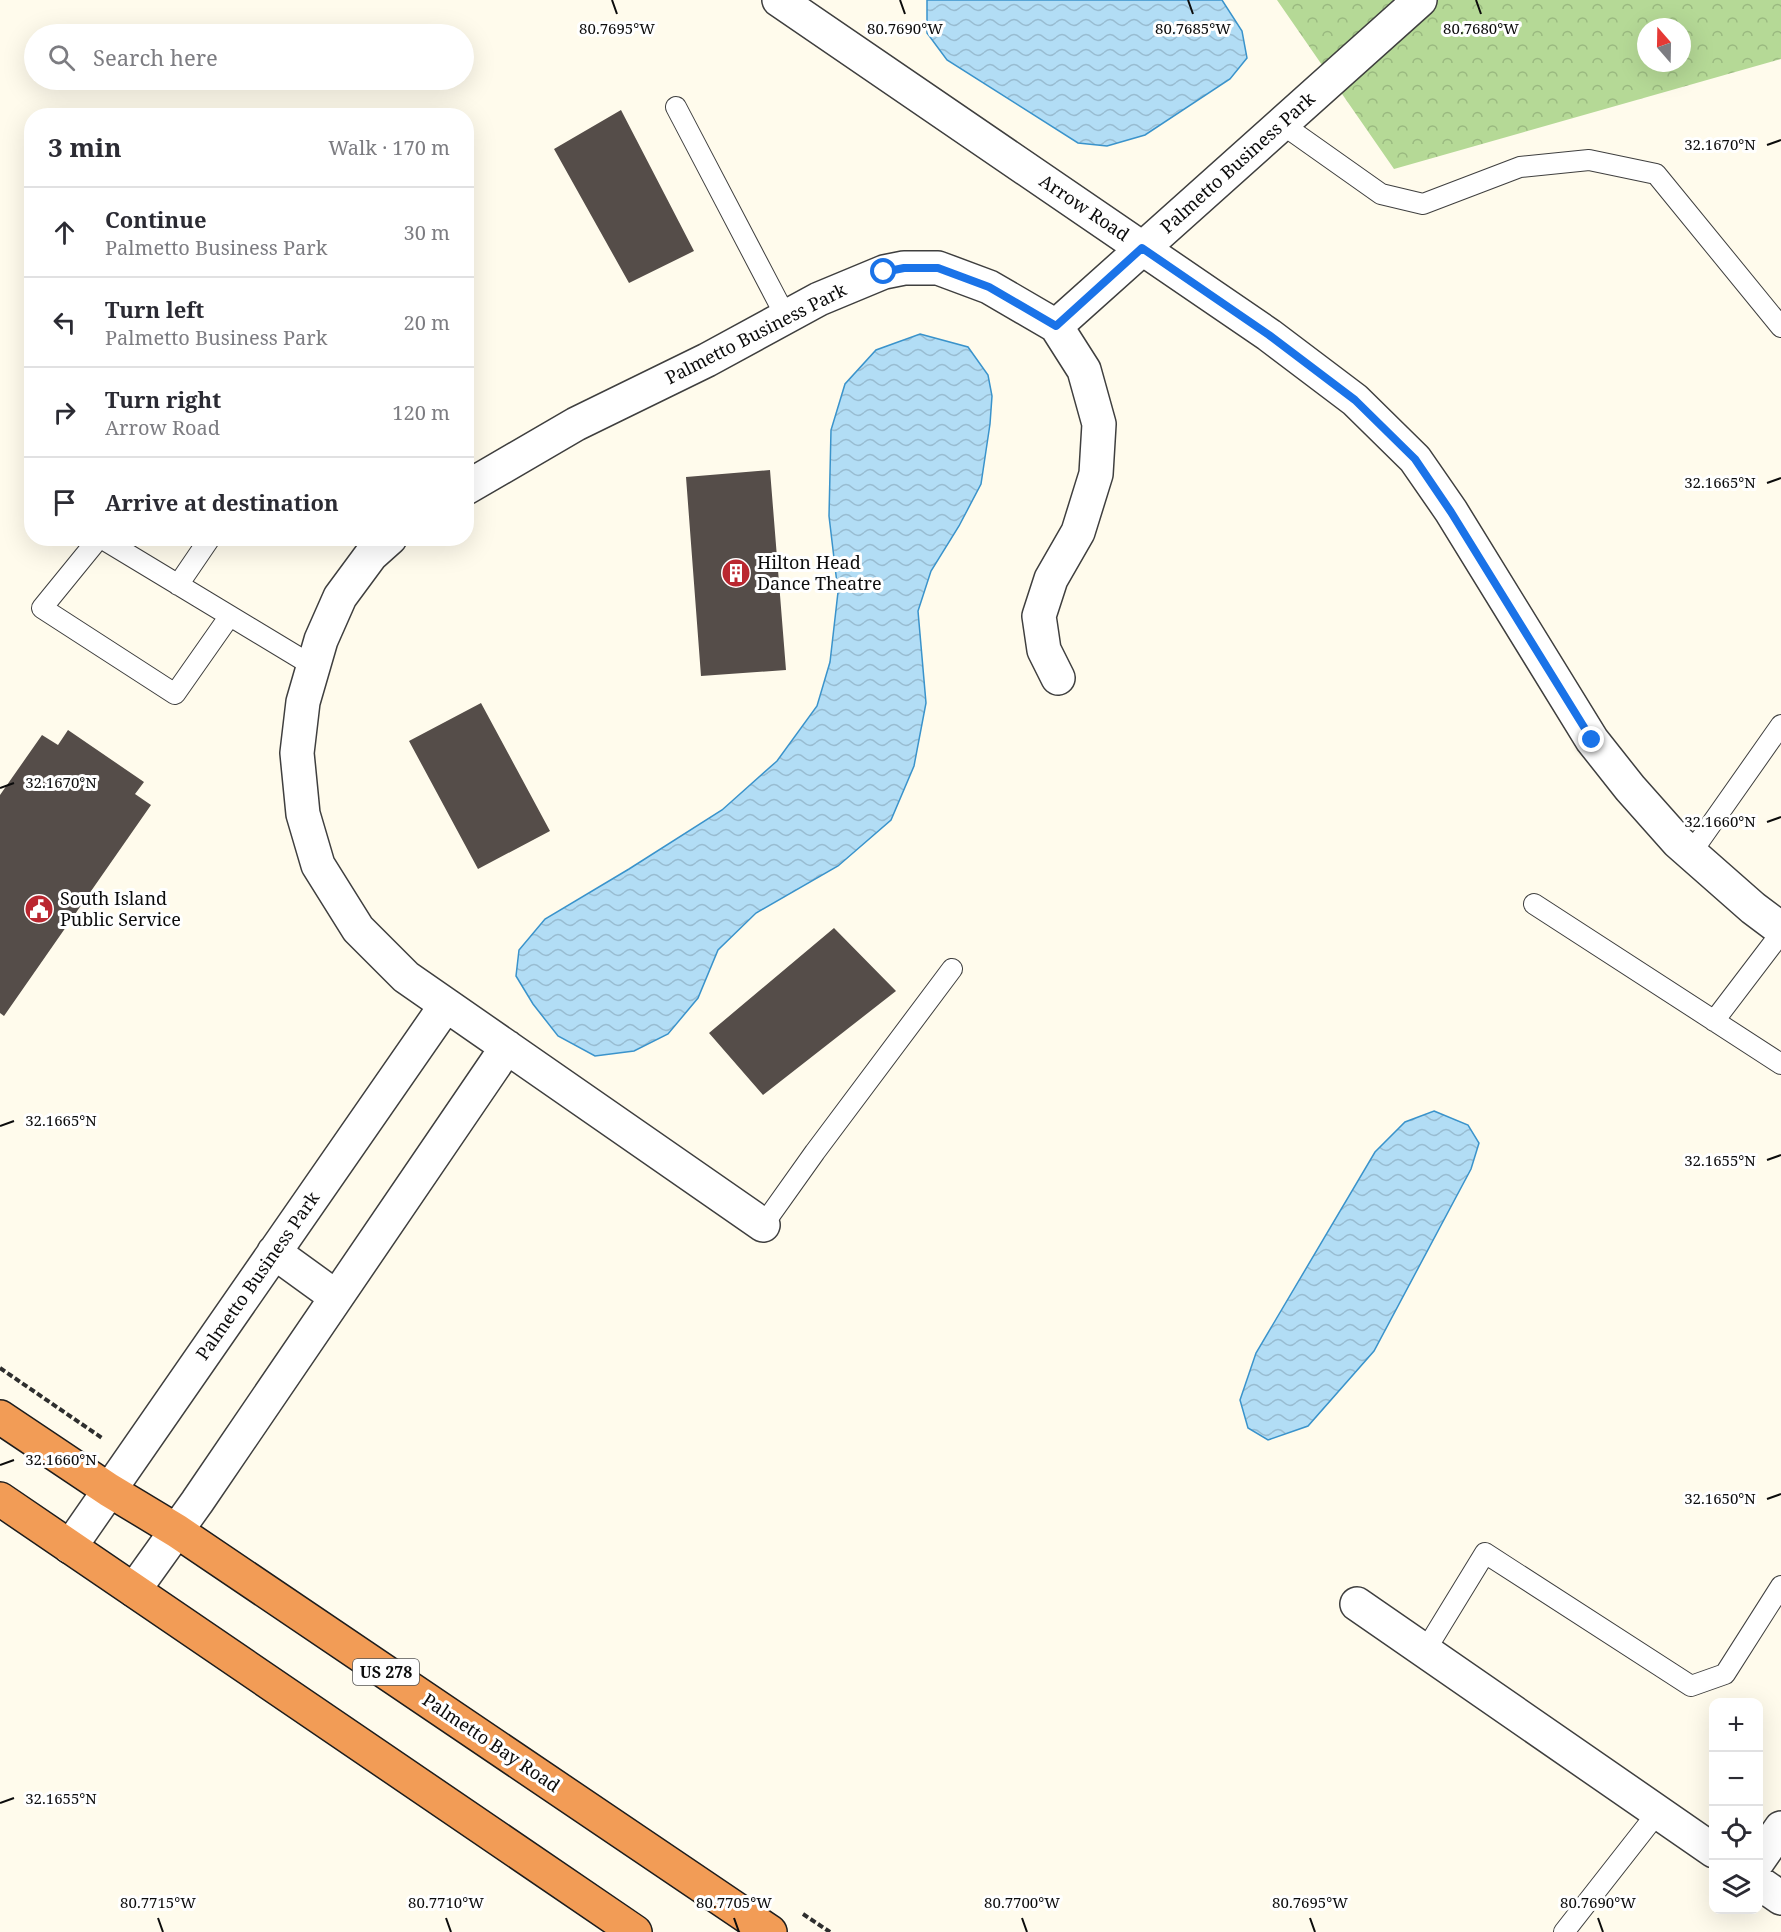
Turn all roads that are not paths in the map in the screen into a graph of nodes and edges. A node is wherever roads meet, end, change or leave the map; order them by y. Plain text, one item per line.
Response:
1 (779, 0) edge
2 (1420, 0) edge
3 (676, 107) dead end
4 (1282, 124) junction
5 (1142, 248) junction
6 (786, 317) junction
7 (1056, 326) junction
8 (1781, 327) edge
9 (474, 483) edge
10 (93, 546) edge
11 (113, 546) edge
12 (205, 546) edge
13 (382, 546) edge
14 (178, 585) junction
15 (229, 617) junction
16 (313, 666) junction
17 (1059, 678) dead end
18 (1781, 725) edge
19 (1691, 853) junction
20 (1533, 904) dead end
21 (1781, 931) edge
22 (952, 969) dead end
23 (446, 1005) junction
24 (1714, 1021) junction
25 (507, 1047) junction
26 (1781, 1064) edge
27 (763, 1225) joint
28 (274, 1252) junction
29 (336, 1297) junction
30 (0, 1418) edge
31 (109, 1490) junction
32 (0, 1500) edge
33 (177, 1531) junction
34 (70, 1547) junction
35 (1781, 1586) edge
36 (134, 1590) junction
37 (1357, 1604) dead end
38 (1425, 1651) junction
39 (1658, 1812) junction
40 (1781, 1828) edge
41 (1709, 1848) edge
42 (1759, 1860) edge
43 (1763, 1885) edge
44 (1781, 1898) edge
45 (635, 1932) edge
46 (770, 1932) edge
47 (1564, 1932) edge

1 - 5 street, Arrow Road
2 - 4 street, Palmetto Business Park
3 - 6 lane
4 - 5 street, Palmetto Business Park
4 - 8 lane
5 - 7 street, Palmetto Business Park
5 - 19 street, Arrow Road
6 - 7 street, Palmetto Business Park
6 - 9 street, Palmetto Business Park
7 - 17 street, Palmetto Business Park
10 - 15 lane
11 - 14 lane
12 - 14 lane
13 - 16 street
14 - 15 lane
15 - 16 lane
16 - 23 street
18 - 19 lane
19 - 21 street, Arrow Road
20 - 24 lane
21 - 24 lane
22 - 27 lane
23 - 25 street
23 - 28 street, Palmetto Business Park
24 - 26 lane
25 - 27 street
25 - 29 street
28 - 29 street
28 - 31 street, Palmetto Business Park
29 - 33 street
30 - 31 highway, Palmetto Bay Road / US 278
31 - 33 highway, Palmetto Bay Road / US 278
31 - 34 street, Palmetto Business Park
32 - 34 highway
33 - 36 street
33 - 46 highway, Palmetto Bay Road / US 278
34 - 36 highway
35 - 38 lane
36 - 45 highway
37 - 38 street
38 - 39 street
39 - 41 street
39 - 47 lane
40 - 42 street
43 - 44 street

